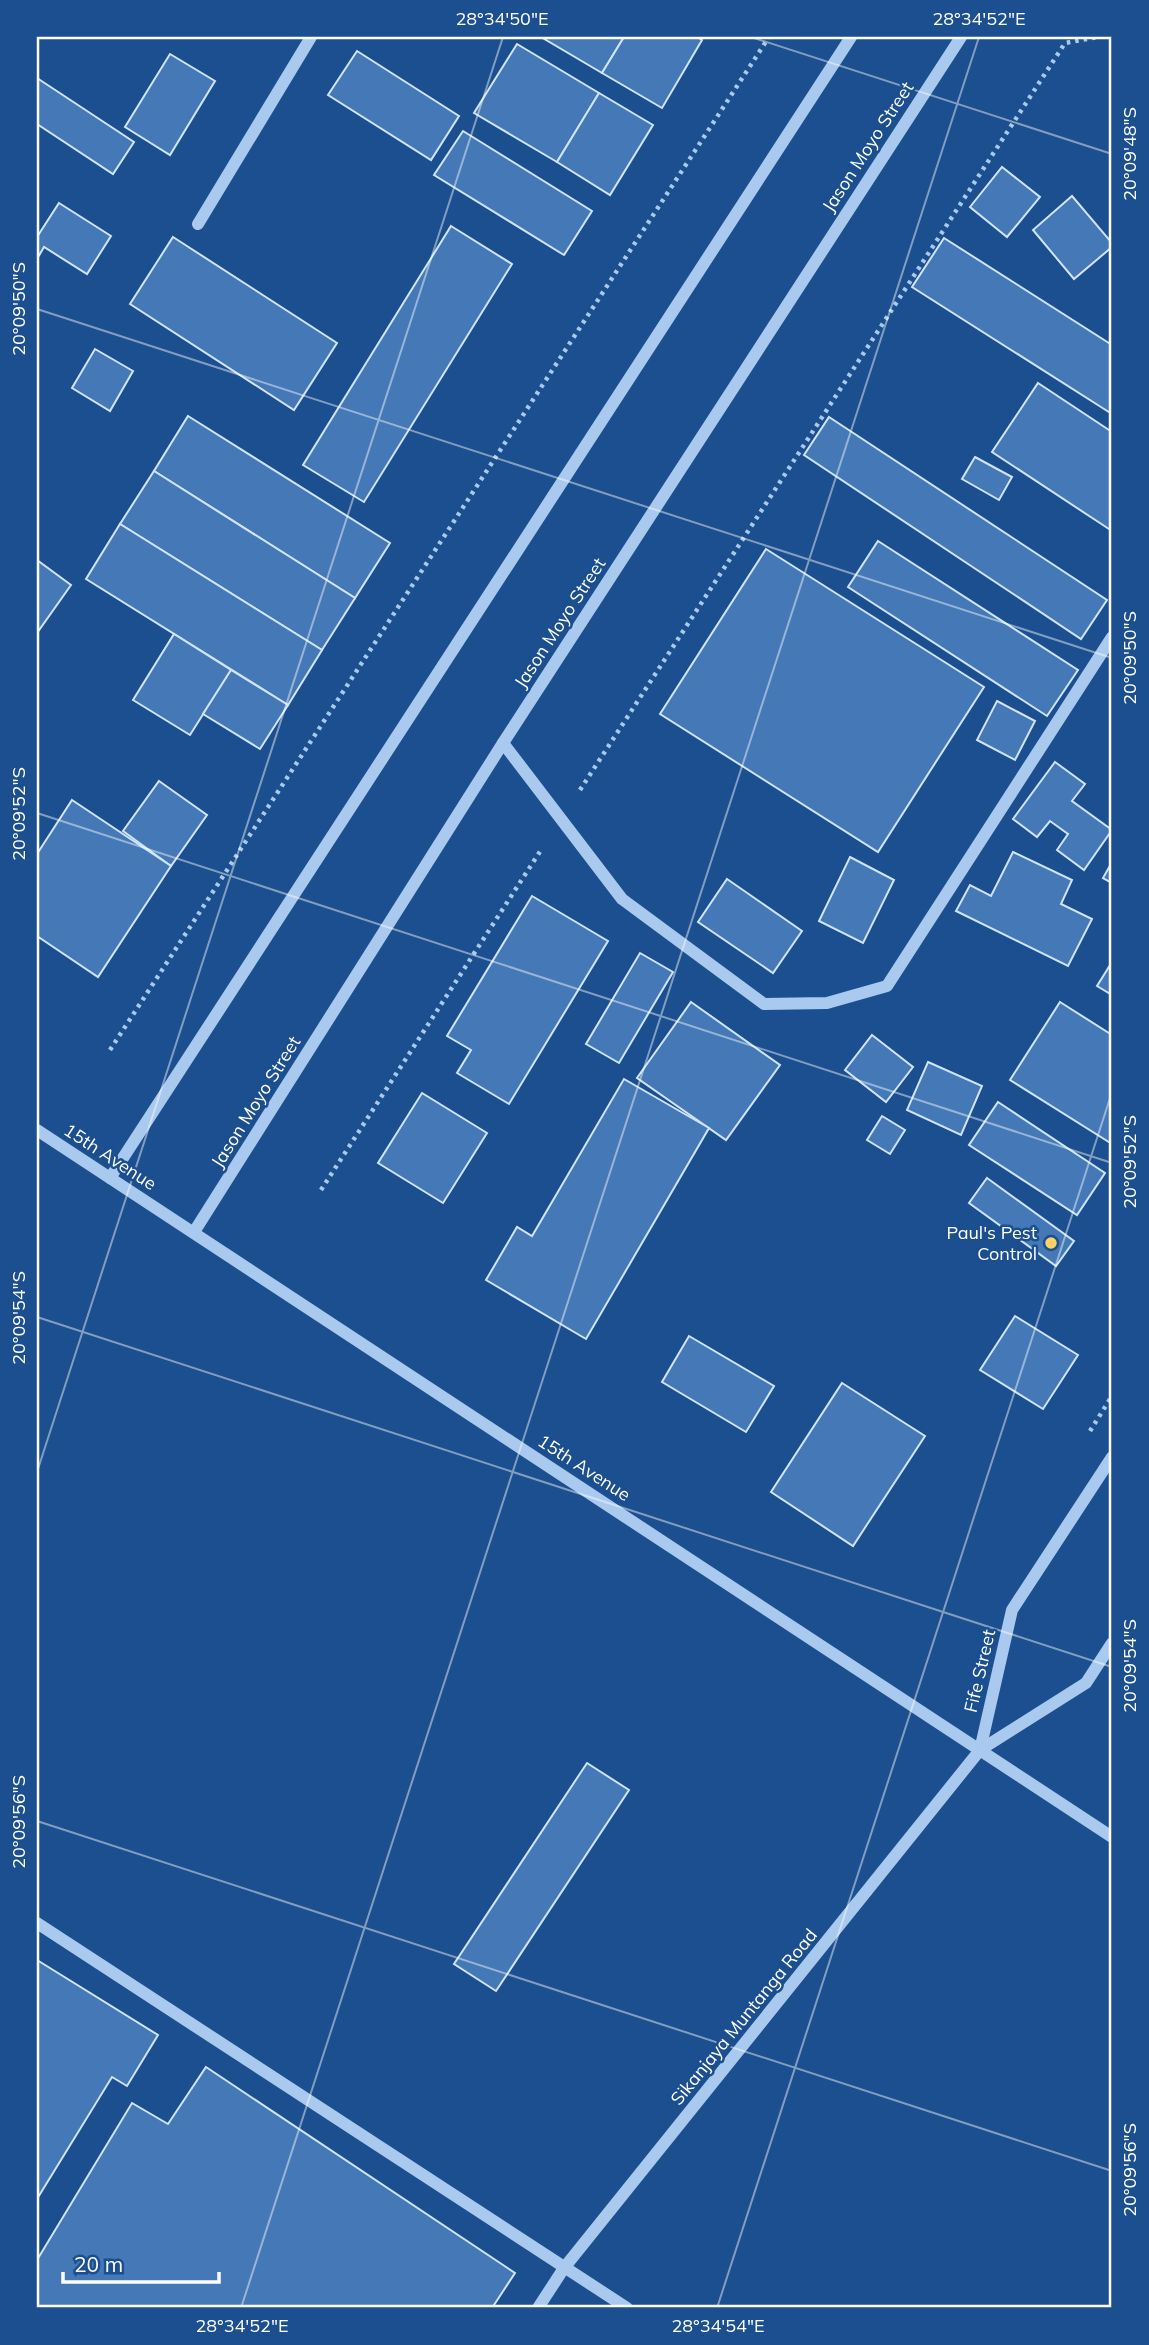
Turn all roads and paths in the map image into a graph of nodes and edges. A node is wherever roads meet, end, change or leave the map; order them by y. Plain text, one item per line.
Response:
1 (311, 37) edge
2 (769, 37) edge
3 (851, 37) edge
4 (961, 37) edge
5 (1098, 37) edge
6 (198, 224) dead end
7 (1112, 637) edge
8 (503, 743) junction
9 (561, 820) junction
10 (110, 1050) dead end
11 (37, 1130) edge
12 (110, 1178) junction
13 (321, 1190) dead end
14 (194, 1232) junction
15 (1112, 1457) edge
16 (1112, 1643) edge
17 (980, 1750) junction
18 (1112, 1837) edge
19 (37, 1923) edge
20 (564, 2268) junction
21 (538, 2308) edge
22 (627, 2308) edge

1 - 6 street
2 - 10 path
3 - 12 street
4 - 8 street, Jason Moyo Street
5 - 9 path
7 - 9 street
8 - 9 street
8 - 14 street, Jason Moyo Street
9 - 13 path
11 - 12 street, 15th Avenue
12 - 14 street, 15th Avenue
14 - 17 street, 15th Avenue
15 - 17 street, Fife Street
16 - 17 street
17 - 18 street, 15th Avenue
17 - 20 street, Sikanjaya Muntanga Road
19 - 20 street
20 - 21 street, Sikanjaya Muntanga Road
20 - 22 street

